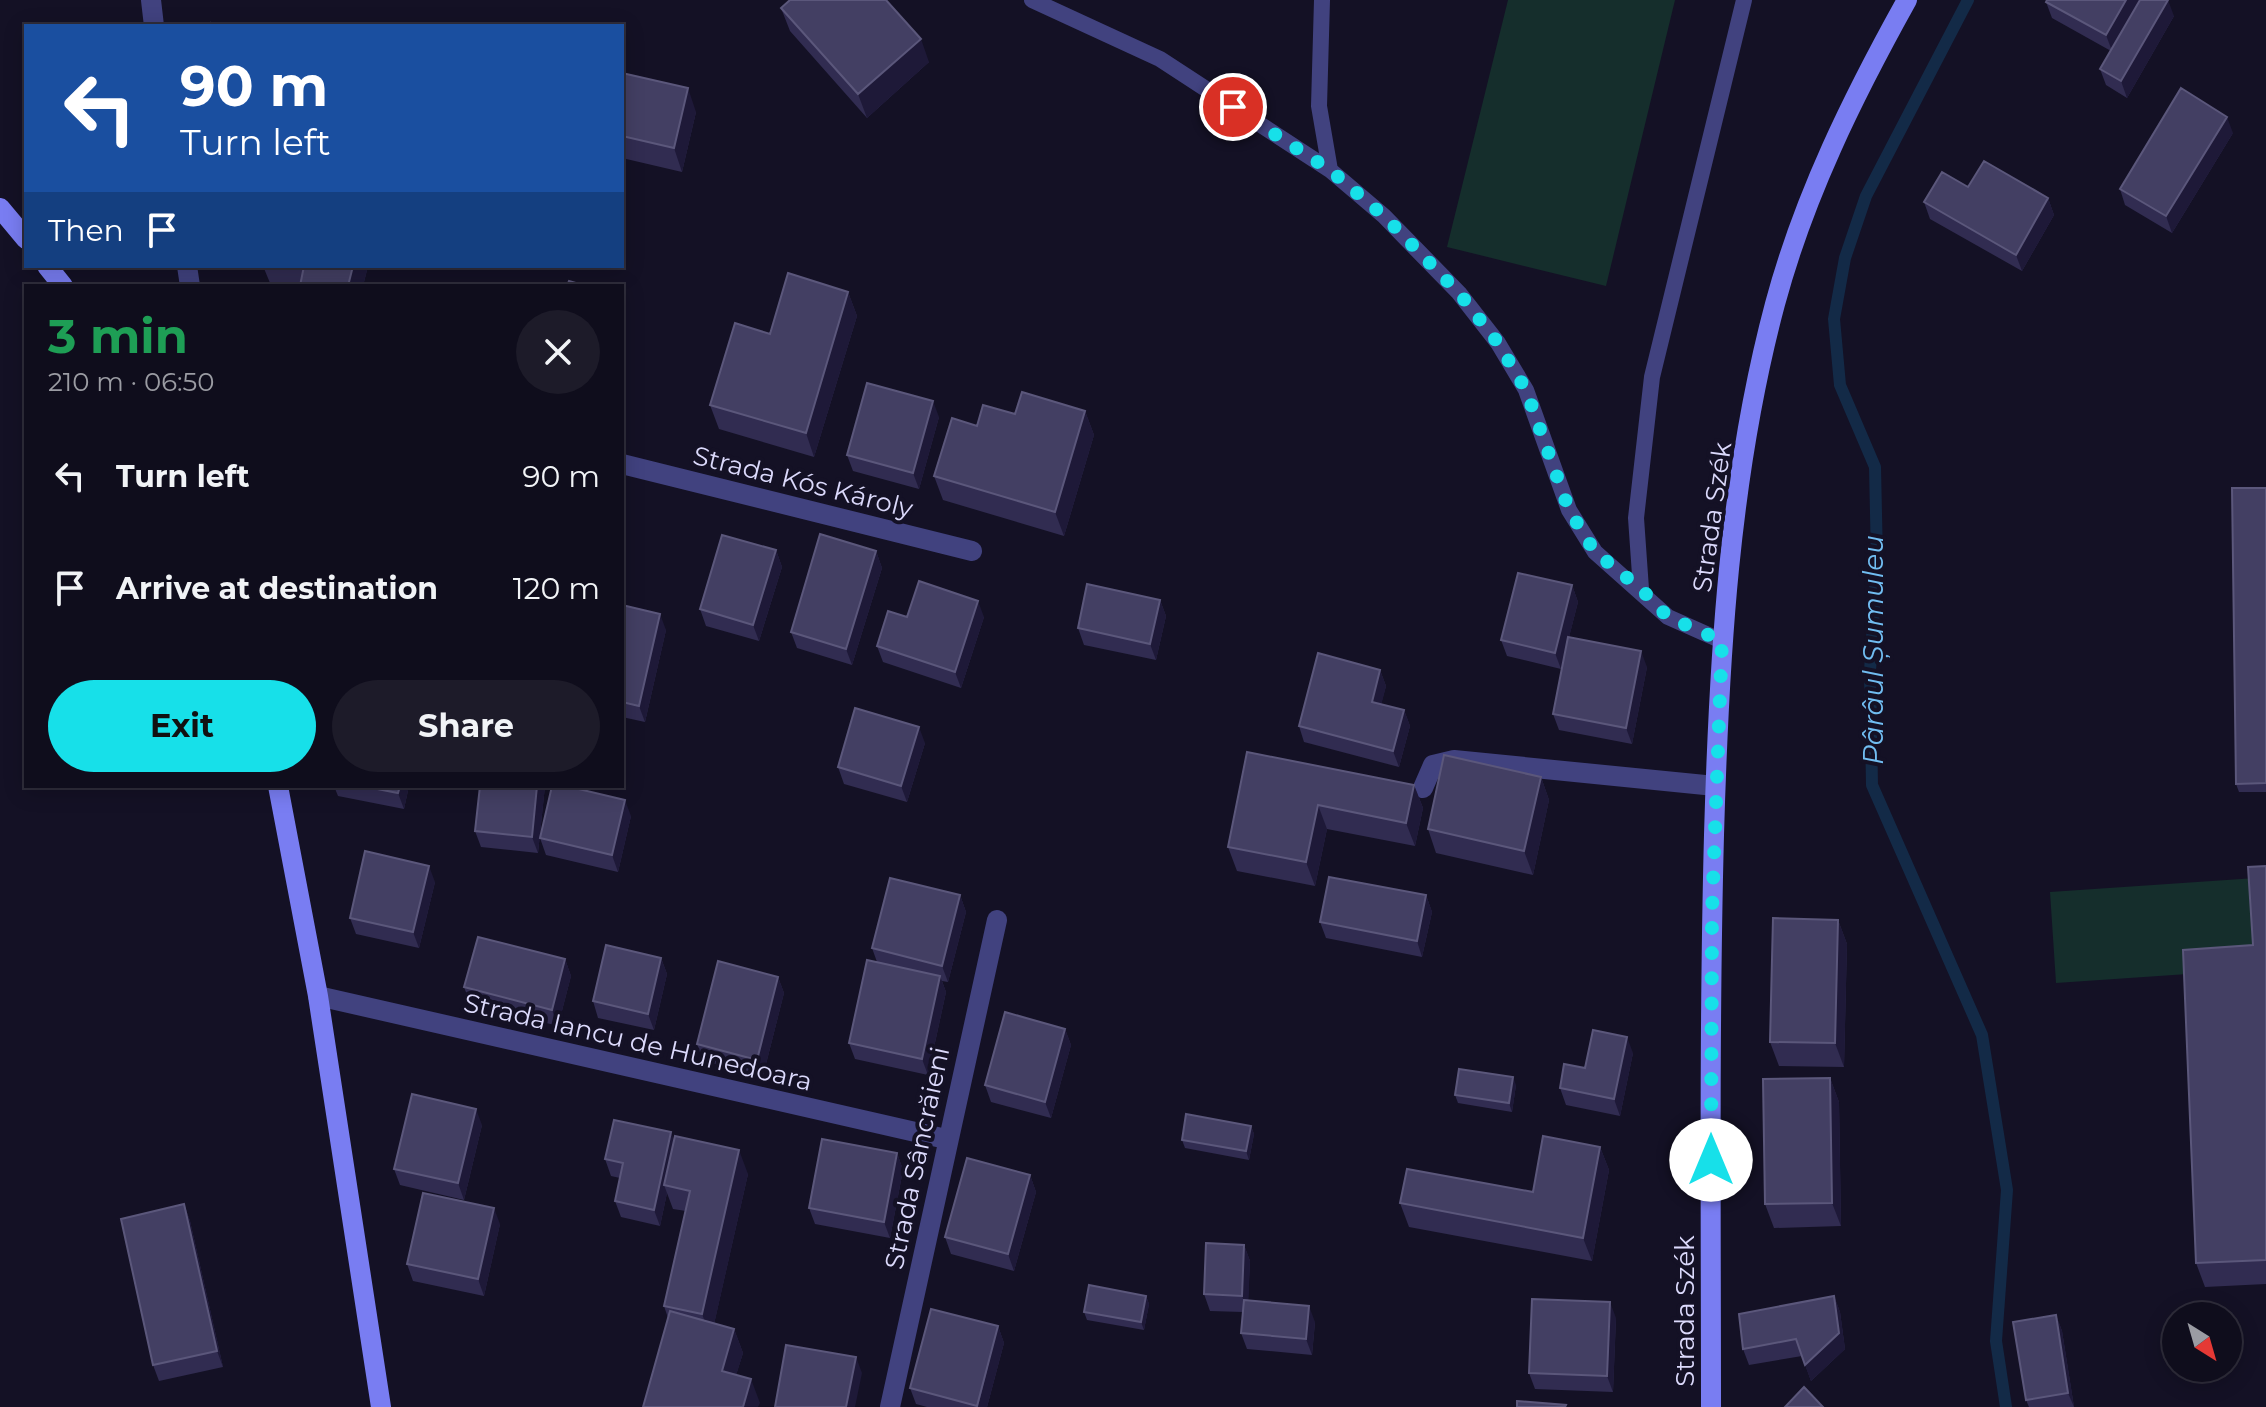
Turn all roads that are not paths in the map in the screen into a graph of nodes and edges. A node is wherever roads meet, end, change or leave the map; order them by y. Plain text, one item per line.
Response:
1 (151, 0) edge
2 (1032, 0) edge
3 (1322, 0) edge
4 (1744, 0) edge
5 (1907, 0) edge
6 (154, 24) edge
7 (1330, 170) junction
8 (0, 208) edge
9 (24, 237) edge
10 (49, 268) edge
11 (61, 284) edge
12 (624, 464) edge
13 (972, 551) dead end
14 (1641, 589) junction
15 (1722, 641) junction
16 (1715, 786) junction
17 (278, 788) edge
18 (1423, 788) dead end
19 (997, 920) dead end
20 (318, 996) junction
21 (946, 1139) junction
22 (381, 1407) edge
23 (890, 1407) edge
24 (1711, 1407) edge

1 - 6 street
2 - 7 lane
3 - 7 lane
4 - 14 lane
5 - 15 street, Strada Szék
7 - 14 lane
8 - 9 street
10 - 11 street
12 - 13 street, Strada Kós Károly
14 - 15 lane
15 - 16 street, Strada Szék
16 - 18 street
16 - 24 street, Strada Szék
17 - 20 street
19 - 21 street, Strada Sâncrăieni
20 - 21 street, Strada Iancu de Hunedoara
20 - 22 street
21 - 23 street, Strada Sâncrăieni

